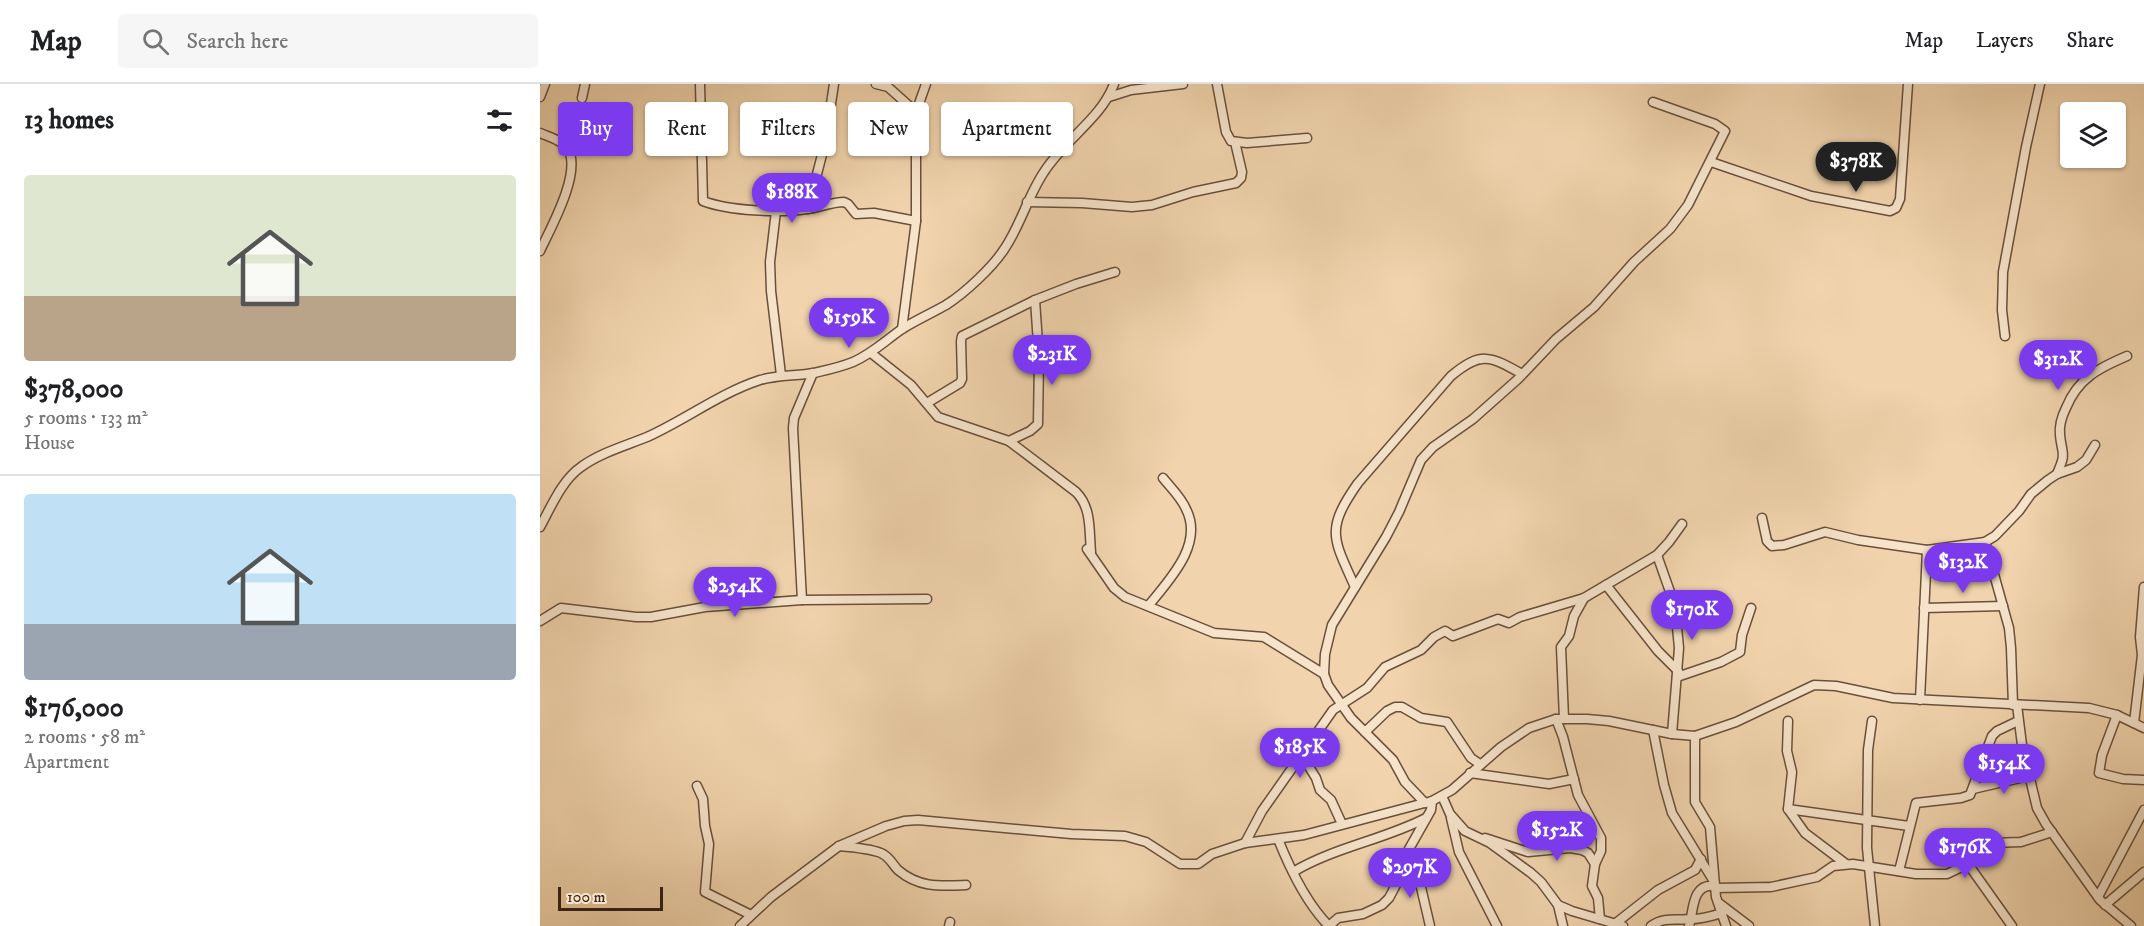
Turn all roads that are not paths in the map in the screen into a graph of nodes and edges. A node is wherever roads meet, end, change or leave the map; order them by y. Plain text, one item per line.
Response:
1 (545, 84) edge
2 (585, 84) edge
3 (700, 84) edge
4 (834, 84) edge
5 (876, 84) edge
6 (926, 84) edge
7 (1114, 84) edge
8 (1183, 84) edge
9 (1217, 84) edge
10 (1908, 84) edge
11 (2040, 84) edge
12 (540, 97) edge
13 (1109, 97) junction
14 (582, 98) dead end
15 (905, 102) edge
16 (920, 102) edge
17 (1653, 102) dead end
18 (540, 133) edge
19 (1307, 138) dead end
20 (1235, 142) junction
21 (916, 156) edge
22 (1711, 162) junction
23 (1027, 202) junction
24 (808, 209) junction
25 (776, 211) junction
26 (916, 220) junction
27 (540, 250) edge
28 (1115, 272) dead end
29 (1035, 300) junction
30 (902, 329) junction
31 (2005, 336) dead end
32 (871, 353) junction
33 (2127, 356) dead end
34 (813, 373) junction
35 (1522, 374) junction
36 (781, 375) junction
37 (927, 403) junction
38 (1009, 441) junction
39 (2095, 445) dead end
40 (2057, 474) junction
41 (1163, 478) dead end
42 (1762, 518) dead end
43 (1682, 524) dead end
44 (540, 526) edge
45 (1985, 542) junction
46 (1927, 550) junction
47 (1657, 555) junction
48 (1606, 585) junction
49 (1355, 587) junction
50 (2144, 587) edge
51 (1584, 598) junction
52 (927, 599) dead end
53 (802, 600) junction
54 (1149, 605) junction
55 (2002, 606) junction
56 (1751, 608) dead end
57 (1924, 608) junction
58 (540, 621) edge
59 (1677, 674) junction
60 (1324, 675) junction
61 (1920, 700) junction
62 (1341, 704) junction
63 (2015, 705) junction
64 (2117, 715) junction
65 (1560, 719) junction
66 (1788, 721) dead end
67 (1872, 721) dead end
68 (2018, 722) junction
69 (2134, 723) junction
70 (2144, 728) edge
71 (1653, 730) junction
72 (1365, 732) junction
73 (1672, 734) junction
74 (1695, 736) junction
75 (1302, 754) junction
76 (1480, 764) junction
77 (1470, 773) junction
78 (2029, 776) junction
79 (1574, 779) junction
80 (2144, 780) edge
81 (697, 786) dead end
82 (1972, 789) junction
83 (1442, 796) junction
84 (1429, 802) junction
85 (1788, 809) junction
86 (2144, 810) edge
87 (1450, 814) junction
88 (1427, 817) junction
89 (1868, 819) junction
90 (1341, 824) junction
91 (1909, 826) junction
92 (2052, 832) junction
93 (1479, 838) junction
94 (1278, 839) junction
95 (1245, 843) junction
96 (839, 846) junction
97 (1701, 859) junction
98 (1595, 864) junction
99 (1846, 864) junction
100 (1968, 864) junction
101 (1406, 866) junction
102 (1868, 866) junction
103 (1899, 871) junction
104 (1293, 872) junction
105 (2144, 872) edge
106 (966, 885) dead end
107 (1715, 886) junction
108 (2098, 897) junction
109 (1718, 901) junction
110 (1558, 905) junction
111 (2105, 905) junction
112 (1722, 913) junction
113 (751, 915) junction
114 (1600, 919) junction
115 (1690, 923) edge
116 (1619, 925) edge
117 (740, 926) edge
118 (1329, 926) edge
119 (1430, 926) edge
120 (1497, 926) edge
121 (1563, 926) edge
122 (1652, 926) edge
123 (1726, 926) edge
124 (1749, 926) edge
125 (1875, 926) edge
126 (2012, 926) edge
127 (2131, 926) edge

1 - 12 street
2 - 14 street
3 - 25 street
4 - 24 street
5 - 15 street
6 - 16 street
7 - 13 street
8 - 13 street
9 - 20 street
10 - 22 street
11 - 31 street
13 - 23 street
17 - 22 street
18 - 27 street
19 - 20 street
20 - 23 street
21 - 26 street
22 - 35 street
23 - 30 street
24 - 25 street
24 - 26 street
25 - 36 street
26 - 30 street
28 - 29 street
29 - 37 street
29 - 38 street
30 - 32 street
32 - 34 street
32 - 37 street
33 - 40 street
34 - 36 street
34 - 53 street
35 - 49 street
35 - 49 street
36 - 44 street
37 - 38 street
38 - 54 street
39 - 40 street
40 - 45 street
41 - 54 street
42 - 46 street
43 - 47 street
45 - 46 street
45 - 55 street
46 - 57 street
47 - 48 street
47 - 59 street
48 - 51 street
48 - 59 street
49 - 60 street
50 - 69 street
51 - 62 street
51 - 65 street
52 - 53 street
53 - 58 street
54 - 60 street
55 - 57 street
55 - 63 street
56 - 59 street
57 - 61 street
59 - 73 street
60 - 62 street
61 - 63 street
61 - 74 street
62 - 72 street
62 - 75 street
63 - 64 street
63 - 68 street
64 - 69 street
64 - 80 street
65 - 71 street
65 - 76 street
65 - 79 street
66 - 85 street
67 - 89 street
68 - 78 street
68 - 82 street
69 - 70 street
71 - 73 street
71 - 97 street
72 - 76 street
72 - 84 street
73 - 74 street
74 - 107 street
75 - 90 street
75 - 95 street
76 - 77 street
77 - 79 street
77 - 83 street
78 - 82 street
78 - 92 street
79 - 98 street
81 - 113 street
82 - 91 street
83 - 84 street
83 - 87 street
84 - 88 street
84 - 90 street
85 - 89 street
85 - 99 street
86 - 108 street
87 - 93 street
87 - 120 street
88 - 101 street
88 - 104 street
89 - 91 street
89 - 102 street
90 - 94 street
91 - 103 street
92 - 100 street
92 - 108 street
93 - 98 street
93 - 110 street
94 - 95 street
94 - 104 street
95 - 96 street
96 - 106 street
96 - 113 street
97 - 107 street
97 - 116 street
98 - 114 street
99 - 102 street
99 - 107 street
100 - 103 street
100 - 126 street
101 - 118 street
101 - 119 street
102 - 103 street
102 - 125 street
104 - 118 street
105 - 111 street
107 - 109 street
107 - 115 street
108 - 111 street
109 - 112 street
109 - 124 street
110 - 114 street
110 - 121 street
111 - 127 street
112 - 115 street
112 - 123 street
113 - 117 street
114 - 116 street
115 - 122 street

